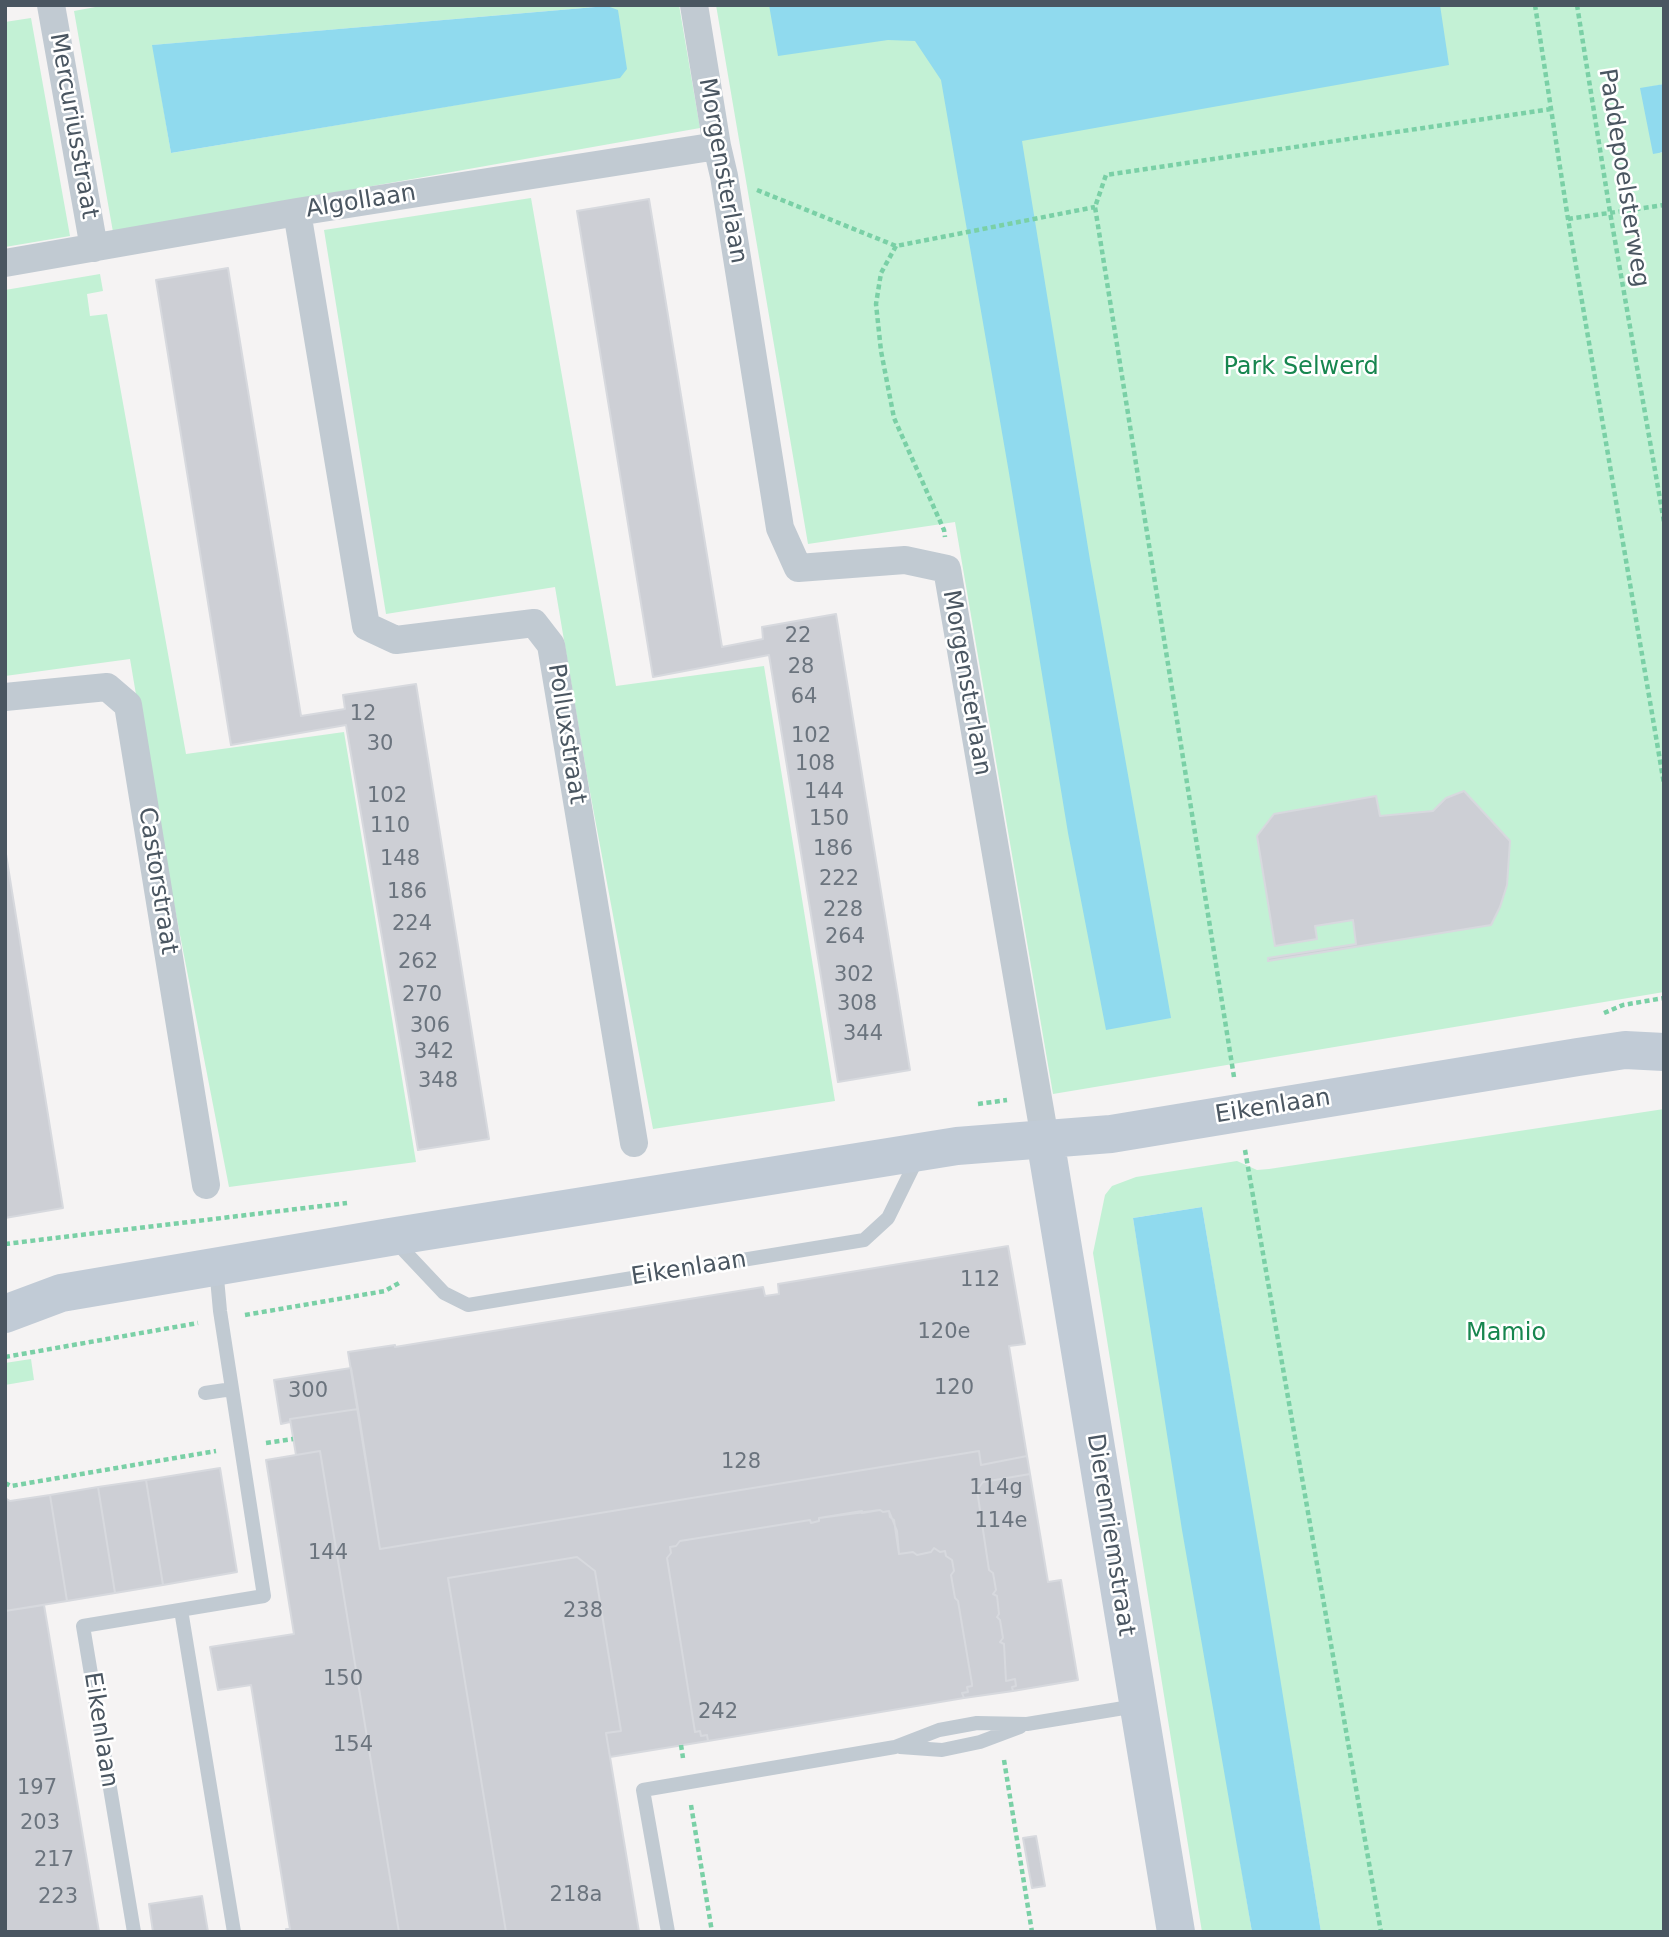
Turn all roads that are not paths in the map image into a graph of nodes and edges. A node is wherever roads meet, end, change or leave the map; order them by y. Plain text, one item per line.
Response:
1 (51, 5) edge
2 (694, 5) edge
3 (717, 146) junction
4 (297, 212) junction
5 (94, 248) junction
6 (5, 263) edge
7 (5, 697) edge
8 (1664, 1035) edge
9 (1625, 1050) junction
10 (1664, 1052) edge
11 (1045, 1139) junction
12 (634, 1143) dead end
13 (920, 1152) junction
14 (206, 1185) road end
15 (390, 1237) junction
16 (215, 1266) junction
17 (5, 1290) edge
18 (61, 1293) junction
19 (5, 1314) edge
20 (232, 1389) junction
21 (205, 1393) dead end
22 (181, 1610) junction
23 (1137, 1706) junction
24 (1027, 1724) junction
25 (895, 1747) junction
26 (134, 1932) edge
27 (234, 1932) edge
28 (668, 1932) edge
29 (1176, 1932) edge

1 - 5 street, Mercuriusstraat
2 - 3 street, Morgensterlaan
3 - 4 street, Algollaan
3 - 11 street, Morgensterlaan
4 - 5 street, Algollaan
4 - 12 street, Polluxstraat
5 - 6 street, Algollaan
7 - 14 street, Castorstraat
8 - 9 main road, Eikenlaan
9 - 10 main road, Eikenlaan
9 - 11 main road, Eikenlaan
11 - 13 main road, Eikenlaan
11 - 23 main road, Dierenriemstraat
13 - 15 main road, Eikenlaan
13 - 15 lane, Eikenlaan
15 - 16 main road, Eikenlaan
16 - 18 main road, Eikenlaan
16 - 20 lane, Eikenlaan
17 - 18 main road, Eikenlaan
18 - 19 main road, Eikenlaan
20 - 21 lane
20 - 22 lane, Eikenlaan
22 - 26 lane, Eikenlaan
22 - 27 lane
23 - 24 lane
23 - 29 main road, Dierenriemstraat
24 - 25 lane
24 - 25 lane
25 - 28 lane

